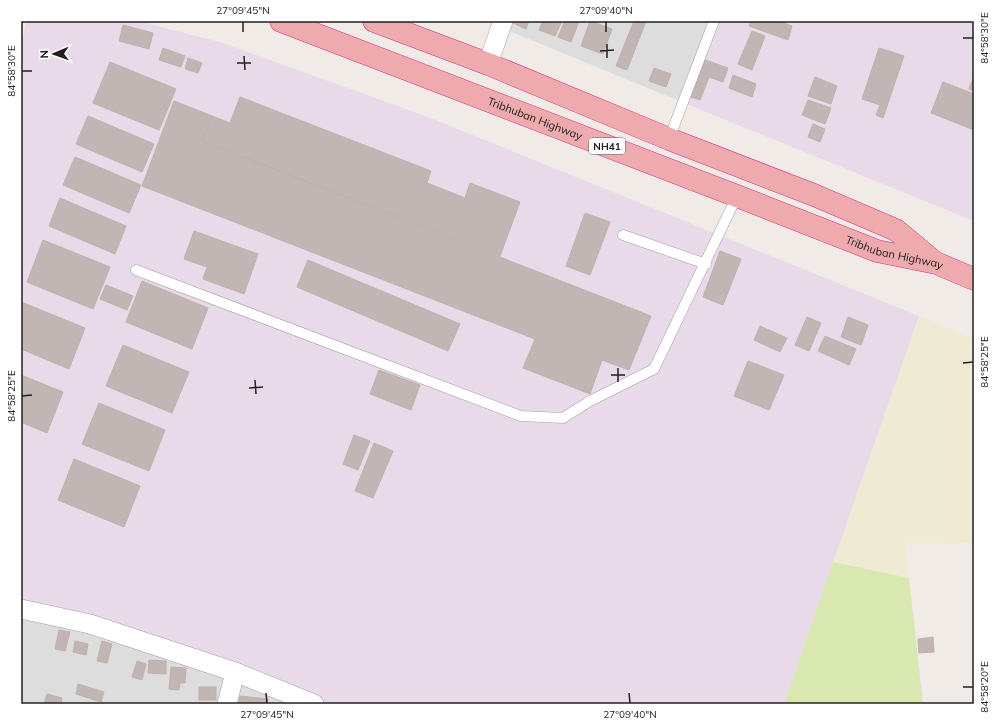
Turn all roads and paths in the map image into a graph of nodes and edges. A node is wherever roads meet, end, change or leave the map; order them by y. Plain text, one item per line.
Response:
1 (281, 21) edge
2 (374, 21) edge
3 (503, 21) edge
4 (714, 21) edge
5 (488, 64) junction
6 (670, 139) junction
7 (737, 196) junction
8 (624, 235) dead end
9 (936, 263) junction
10 (706, 264) junction
11 (136, 270) dead end
12 (974, 279) edge
13 (21, 608) edge
14 (236, 672) junction
15 (227, 704) edge
16 (314, 704) edge

1 - 7 highway, Tribhuban Highway / NH41
2 - 5 highway, Tribhuban Highway / NH41
3 - 5 street
4 - 6 lane
5 - 6 highway, Tribhuban Highway / NH41
6 - 9 highway, Tribhuban Highway / NH41
7 - 9 highway, Tribhuban Highway / NH41
7 - 10 lane
8 - 10 lane
9 - 12 highway, NH41
10 - 11 lane
13 - 14 street
14 - 15 street
14 - 16 street

